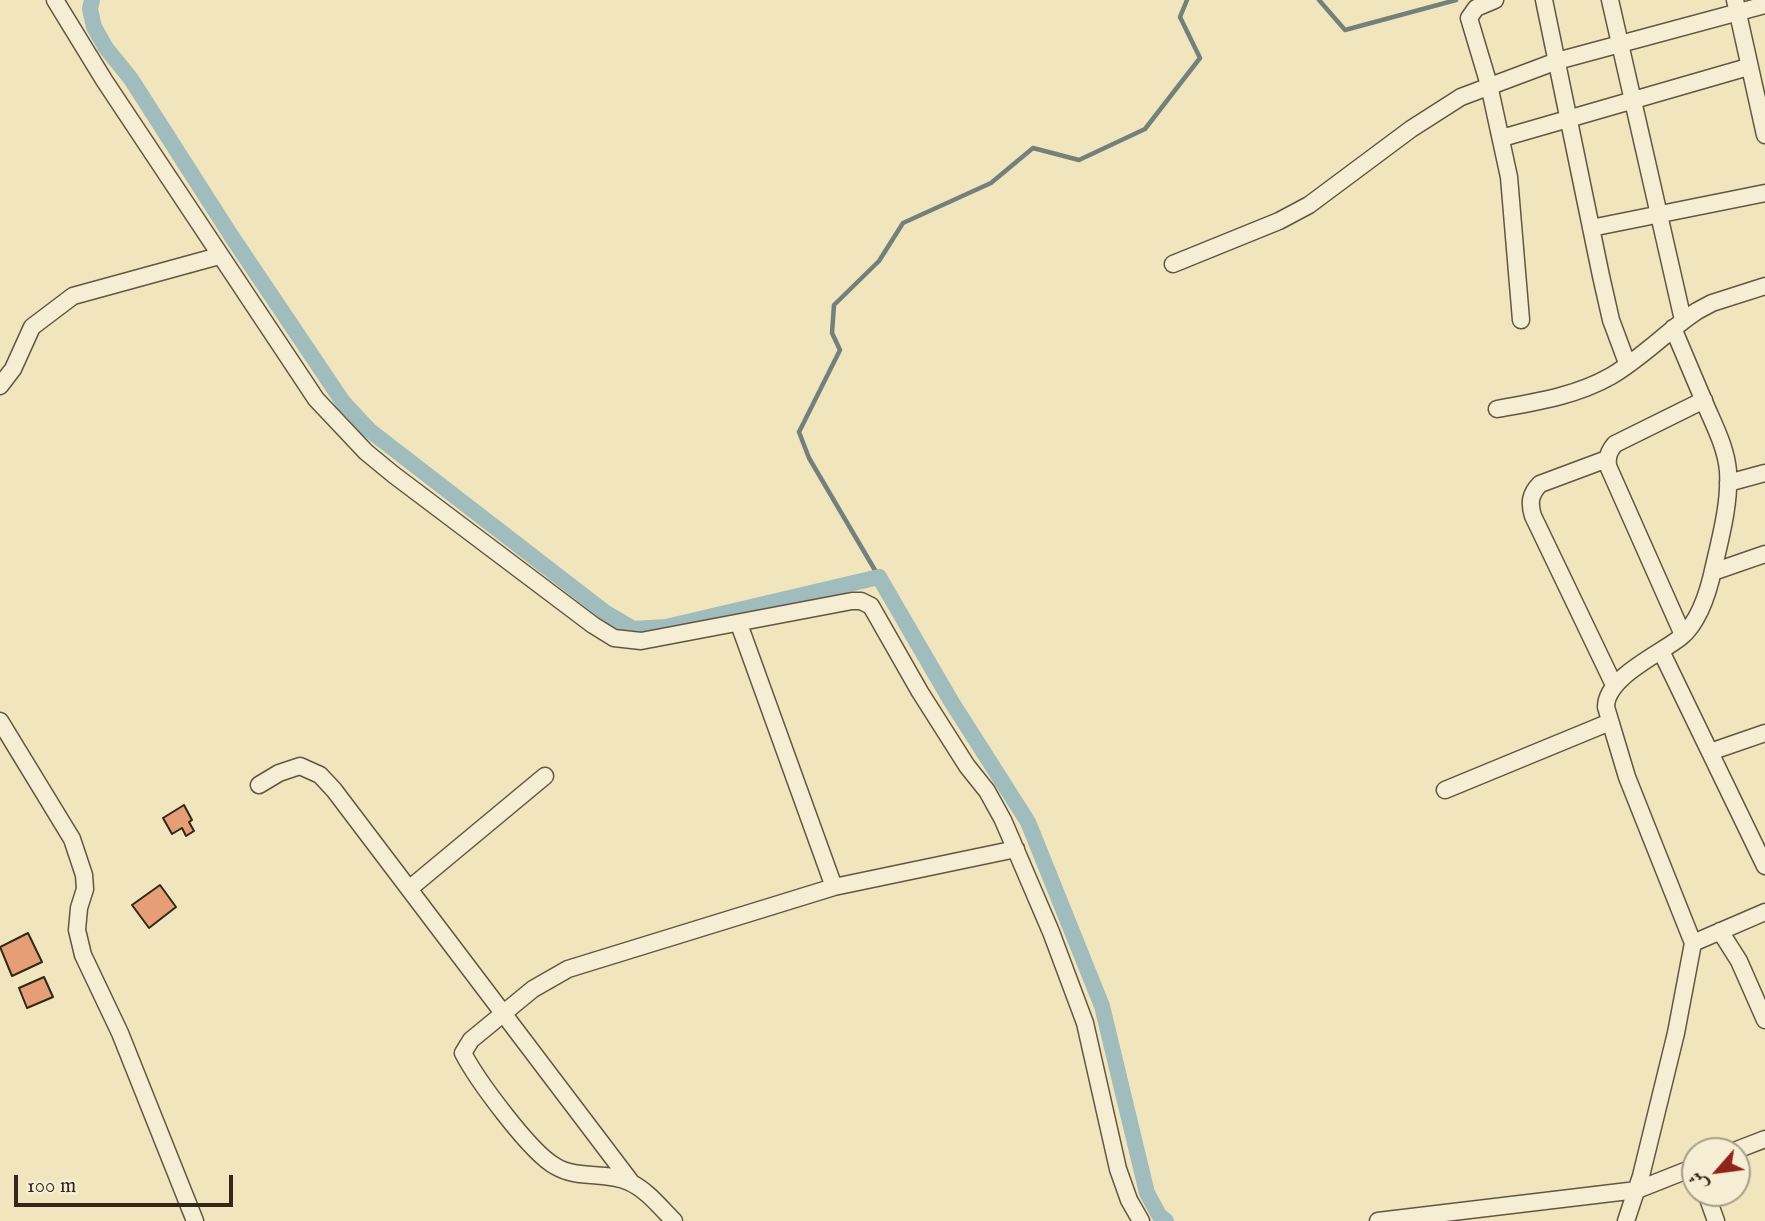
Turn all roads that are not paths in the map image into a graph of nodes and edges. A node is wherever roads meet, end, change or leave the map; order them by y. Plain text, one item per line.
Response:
1 (1495, 0) edge
2 (1544, 0) edge
3 (1610, 0) edge
4 (58, 2) edge
5 (1765, 5) edge
6 (1736, 6) edge
7 (1620, 43) junction
8 (1557, 61) junction
9 (1748, 67) junction
10 (1489, 85) junction
11 (1634, 100) junction
12 (1568, 120) junction
13 (1765, 134) edge
14 (1502, 138) junction
15 (1765, 193) edge
16 (1660, 216) junction
17 (1591, 228) junction
18 (219, 256) junction
19 (1174, 264) dead end
20 (1765, 286) edge
21 (1521, 320) dead end
22 (1678, 324) junction
23 (1628, 363) junction
24 (0, 386) edge
25 (1704, 400) junction
26 (1497, 410) dead end
27 (1607, 459) junction
28 (1765, 473) edge
29 (1728, 484) junction
30 (1765, 554) edge
31 (1713, 572) junction
32 (739, 624) junction
33 (1683, 635) junction
34 (1661, 651) junction
35 (1614, 685) junction
36 (0, 721) edge
37 (1610, 722) junction
38 (1765, 733) edge
39 (1710, 752) junction
40 (545, 776) dead end
41 (259, 785) dead end
42 (1445, 790) dead end
43 (1016, 849) junction
44 (1765, 866) edge
45 (834, 887) junction
46 (409, 889) junction
47 (1765, 912) edge
48 (1720, 931) junction
49 (1693, 943) junction
50 (504, 1013) junction
51 (1765, 1020) edge
52 (1681, 1173) edge
53 (631, 1182) junction
54 (1637, 1190) junction
55 (1466, 1216) edge
56 (195, 1221) edge
57 (674, 1221) edge
58 (1142, 1221) edge
59 (1378, 1221) edge
60 (1626, 1221) edge

1 - 10 street
2 - 8 street
3 - 7 street
4 - 18 street
5 - 6 street
6 - 7 street
6 - 9 street
7 - 8 street
7 - 11 street
8 - 10 street
8 - 12 street
9 - 11 street
9 - 13 street
10 - 14 street
10 - 19 street
11 - 12 street
11 - 16 street
12 - 14 street
12 - 17 street
14 - 21 street
15 - 16 street
16 - 17 street
16 - 22 street
17 - 23 street
18 - 24 street
18 - 32 street
20 - 22 street
22 - 23 street
22 - 25 street
23 - 26 street
25 - 27 street
25 - 29 street
27 - 33 street
27 - 35 street
28 - 29 street
29 - 31 street
30 - 31 street
31 - 33 street
32 - 43 street
32 - 45 street
33 - 34 street
34 - 35 street
34 - 39 street
35 - 37 street
36 - 56 street
37 - 42 street
37 - 49 street
38 - 39 street
39 - 44 street
40 - 46 street
41 - 46 street
43 - 45 street
43 - 58 street
45 - 50 street
46 - 50 street
47 - 48 street
48 - 49 street
48 - 51 street
49 - 54 street
50 - 53 street
50 - 53 street
52 - 54 street
53 - 57 street
54 - 55 street
54 - 60 street
55 - 59 street

